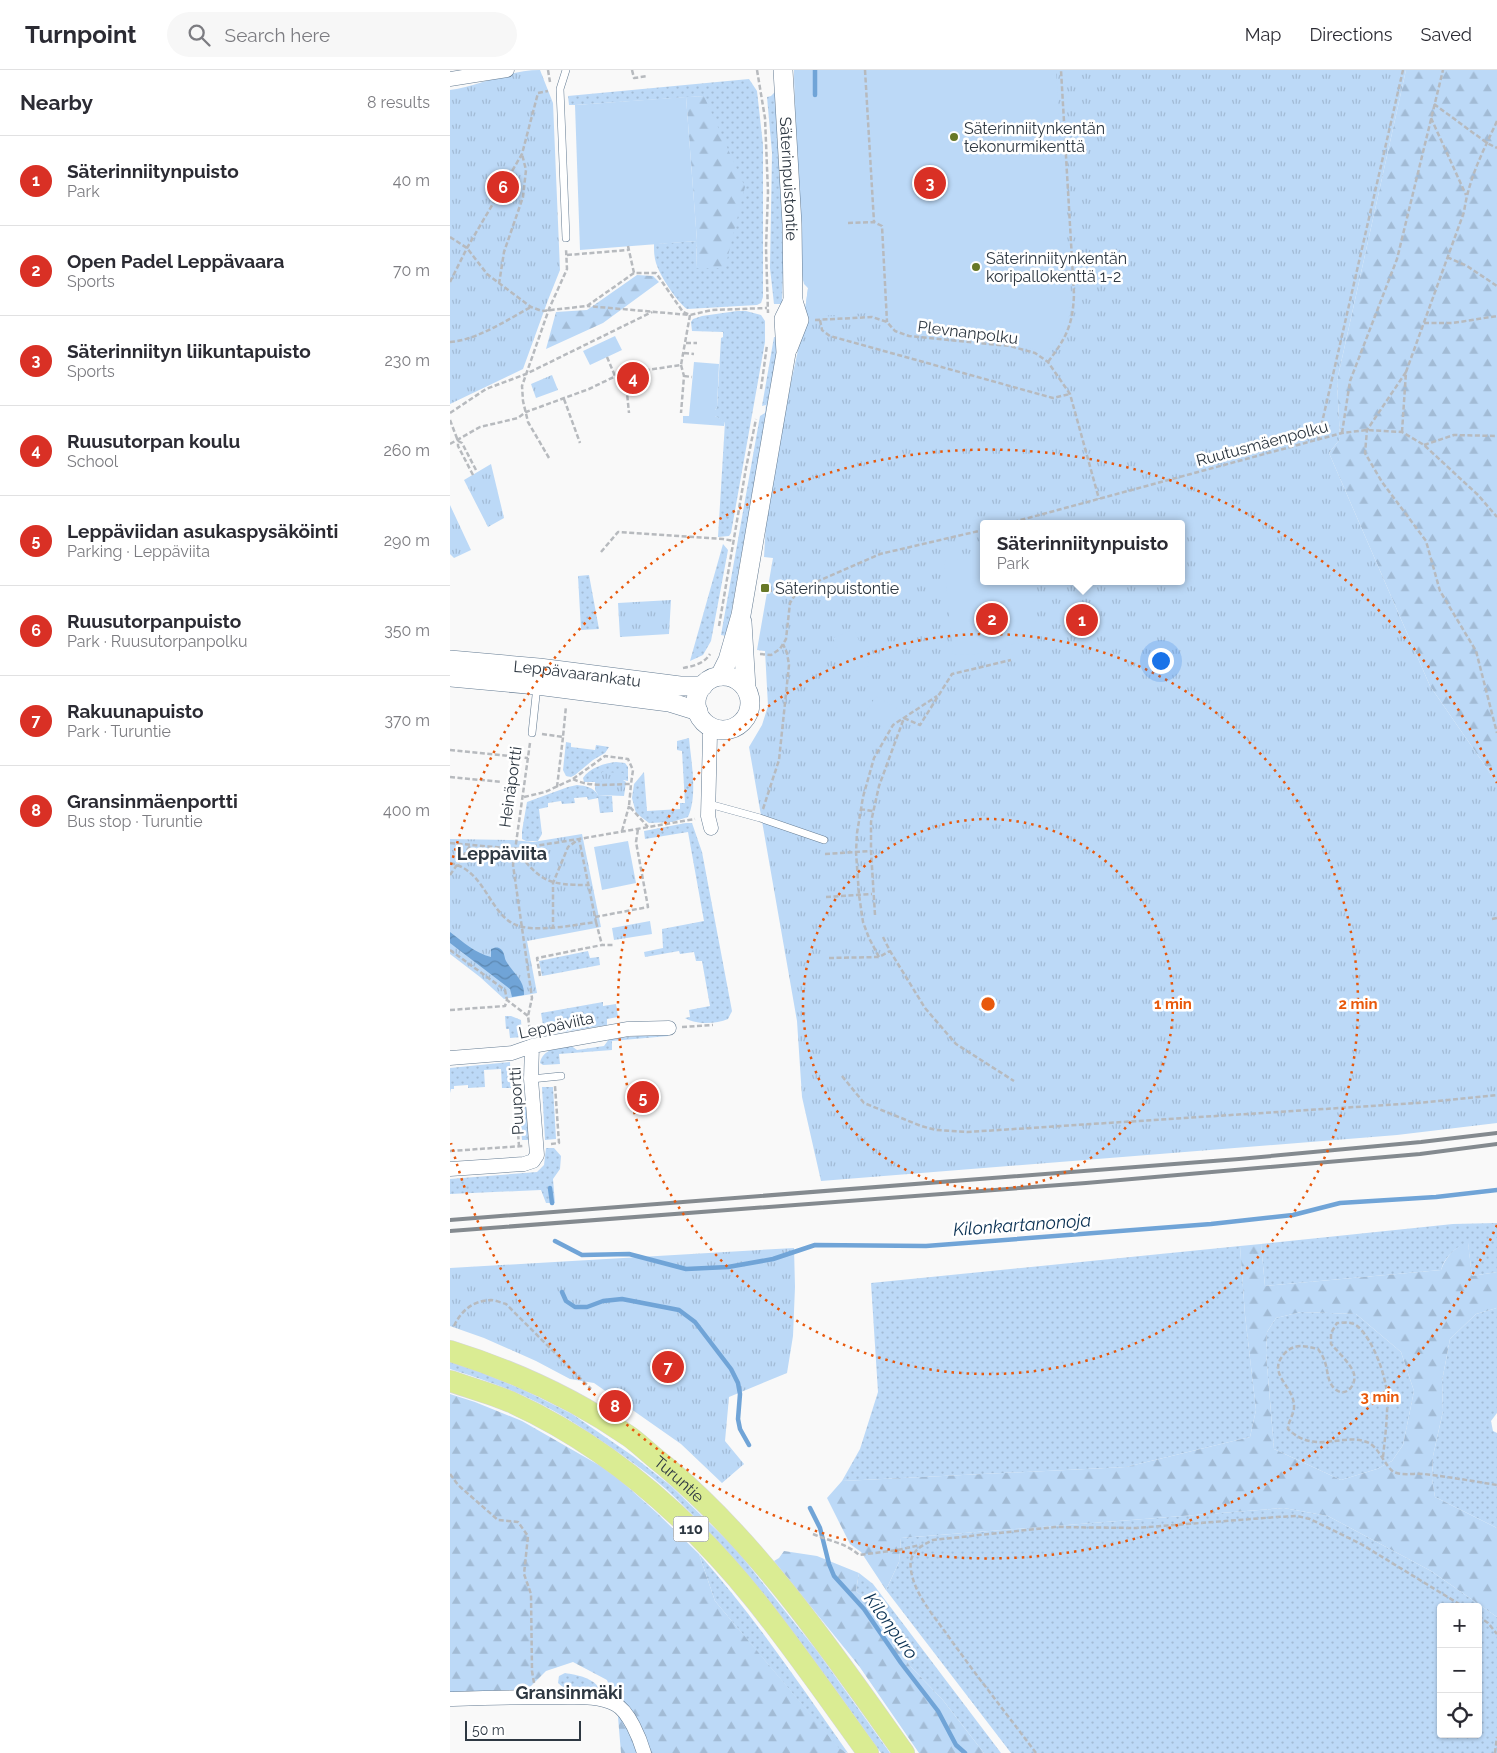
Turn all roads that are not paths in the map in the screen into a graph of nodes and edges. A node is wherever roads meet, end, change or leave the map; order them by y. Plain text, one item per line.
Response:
1 (507, 70) edge
2 (566, 70) edge
3 (781, 75) edge
4 (450, 79) edge
5 (566, 238) road end
6 (742, 615) junction
7 (450, 660) edge
8 (538, 676) junction
9 (720, 676) junction
10 (450, 677) edge
11 (703, 686) junction
12 (746, 688) junction
13 (698, 711) junction
14 (712, 727) junction
15 (532, 733) road end
16 (709, 816) joint
17 (824, 840) dead end
18 (669, 1028) road end
19 (532, 1046) junction
20 (450, 1058) edge
21 (558, 1076) road end
22 (531, 1078) junction
23 (450, 1170) edge
24 (452, 1334) edge
25 (450, 1350) edge
26 (477, 1359) junction
27 (450, 1381) edge
28 (450, 1699) edge
29 (644, 1753) edge
30 (868, 1753) edge
31 (904, 1753) edge

1 - 4 street
2 - 5 lane
3 - 6 main road, Säterinpuistontie
6 - 9 main road, Säterinpuistontie
6 - 12 main road, Säterinpuistontie
7 - 8 main road, Leppävaarankatu
8 - 10 main road, Leppävaarankatu
8 - 11 main road, Leppävaarankatu
8 - 13 main road, Leppävaarankatu
8 - 15 lane, Heinäportti
9 - 11 main road
9 - 12 main road
11 - 13 main road
12 - 14 main road
13 - 14 main road
14 - 16 street
16 - 17 lane
18 - 19 street, Leppäviita
19 - 20 street, Leppäviita
19 - 22 street, Puuportti
21 - 22 lane
22 - 23 street, Puuportti
24 - 26 main road
25 - 26 main road, Turuntie / 110
26 - 31 main road, Turuntie / 110
27 - 30 main road, Turuntie / 110
28 - 29 street

